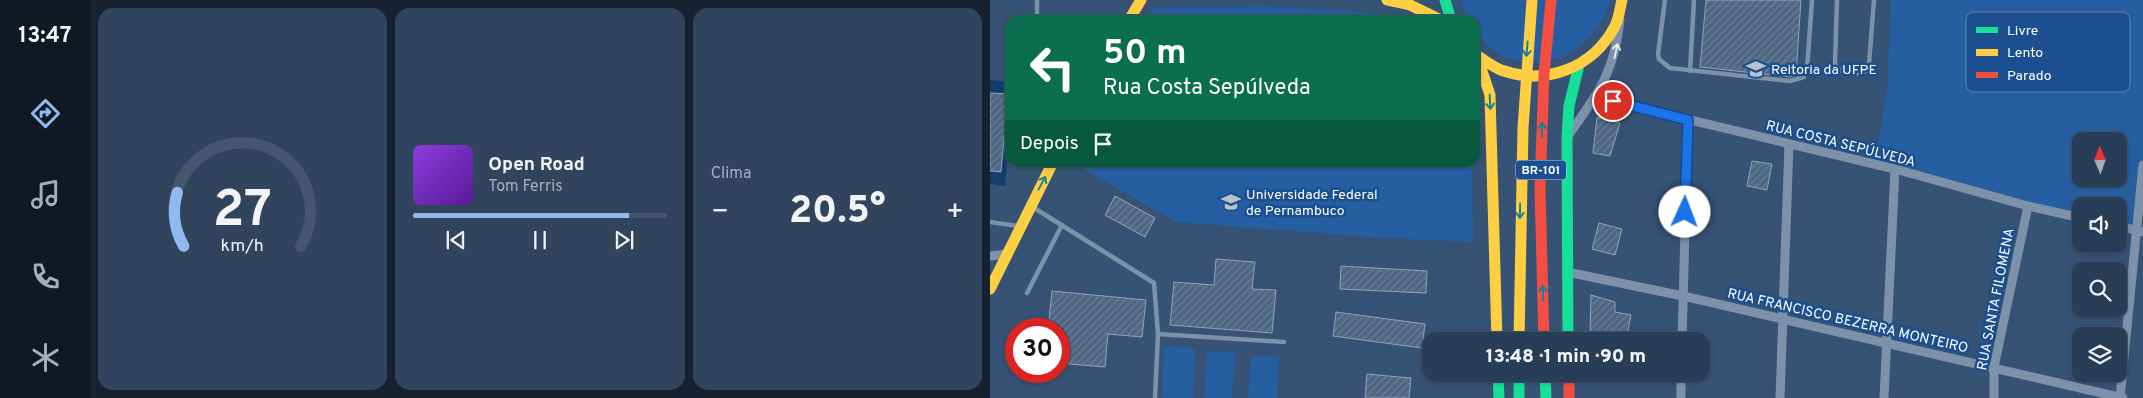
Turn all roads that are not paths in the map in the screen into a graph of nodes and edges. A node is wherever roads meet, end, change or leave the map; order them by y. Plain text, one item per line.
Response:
1 (1037, 0) edge
2 (1141, 0) edge
3 (1387, 0) edge
4 (1445, 0) edge
5 (1532, 0) edge
6 (1552, 0) edge
7 (1665, 0) edge
8 (1694, 0) edge
9 (1812, 0) edge
10 (1837, 0) edge
11 (1874, 0) edge
12 (1622, 4) edge
13 (1036, 15) edge
14 (1132, 15) edge
15 (1430, 15) edge
16 (1450, 15) edge
17 (1480, 57) edge
18 (1578, 65) junction
19 (1480, 66) edge
20 (1690, 71) junction
21 (1594, 97) junction
22 (1688, 120) junction
23 (1566, 138) junction
24 (1789, 144) junction
25 (2143, 165) edge
26 (1050, 167) edge
27 (1895, 169) junction
28 (1030, 206) junction
29 (2028, 206) junction
30 (2072, 216) edge
31 (990, 222) edge
32 (1062, 225) junction
33 (1021, 226) junction
34 (2127, 228) edge
35 (2140, 231) edge
36 (1007, 254) junction
37 (990, 256) edge
38 (1567, 272) junction
39 (990, 289) edge
40 (1027, 293) dead end
41 (1683, 296) junction
42 (1783, 319) junction
43 (1497, 332) edge
44 (1519, 332) edge
45 (1544, 332) edge
46 (1568, 332) edge
47 (1682, 332) edge
48 (1158, 334) junction
49 (1284, 342) dead end
50 (1886, 343) junction
51 (1994, 367) junction
52 (1498, 382) edge
53 (1519, 382) edge
54 (1545, 382) edge
55 (1569, 382) edge
56 (1681, 382) edge
57 (1155, 398) edge
58 (1499, 398) edge
59 (1519, 398) edge
60 (1546, 398) edge
61 (1569, 398) edge
62 (1680, 398) edge
63 (1780, 398) edge
64 (1884, 398) edge
65 (1994, 398) edge
66 (2121, 398) edge

1 - 13 lane
2 - 14 main road
3 - 15 main road
4 - 16 main road
5 -> 44 main road, BR-101, bridge
45 -> 6 main road, BR-101, bridge
7 - 20 lane
8 - 20 lane
9 - 20 lane
10 - 11 lane
12 - 18 main road
21 -> 12 street
17 - 18 main road
18 - 23 main road
19 -> 43 main road
21 - 22 street, RUA COSTA SEPÚLVEDA
21 - 23 street
22 - 24 street, RUA COSTA SEPÚLVEDA
22 - 41 street
23 - 38 main road
24 - 27 street, RUA COSTA SEPÚLVEDA
24 - 42 street
25 - 35 street
28 -> 26 main road
27 - 29 street, RUA COSTA SEPÚLVEDA
27 - 50 street
28 - 32 lane
28 - 33 main road
29 - 30 street, RUA COSTA SEPÚLVEDA
29 - 51 street, RUA SANTA FILOMENA
31 - 33 lane
32 - 40 lane
32 - 48 lane
33 - 36 main road
34 - 35 street
35 - 66 street
36 - 37 street
36 - 39 main road
38 - 41 street, RUA FRANCISCO BEZERRA MONTEIRO
38 - 46 main road
41 - 42 street, RUA FRANCISCO BEZERRA MONTEIRO
41 - 47 street
42 - 50 street, RUA FRANCISCO BEZERRA MONTEIRO
42 - 63 street
48 - 49 lane
48 - 57 lane
50 - 51 street, RUA FRANCISCO BEZERRA MONTEIRO
50 - 64 street
51 - 65 street, RUA SANTA FILOMENA
51 - 66 street, RUA FRANCISCO BEZERRA MONTEIRO
52 - 58 main road
53 - 59 main road
54 - 60 main road
55 - 61 main road
56 - 62 street

